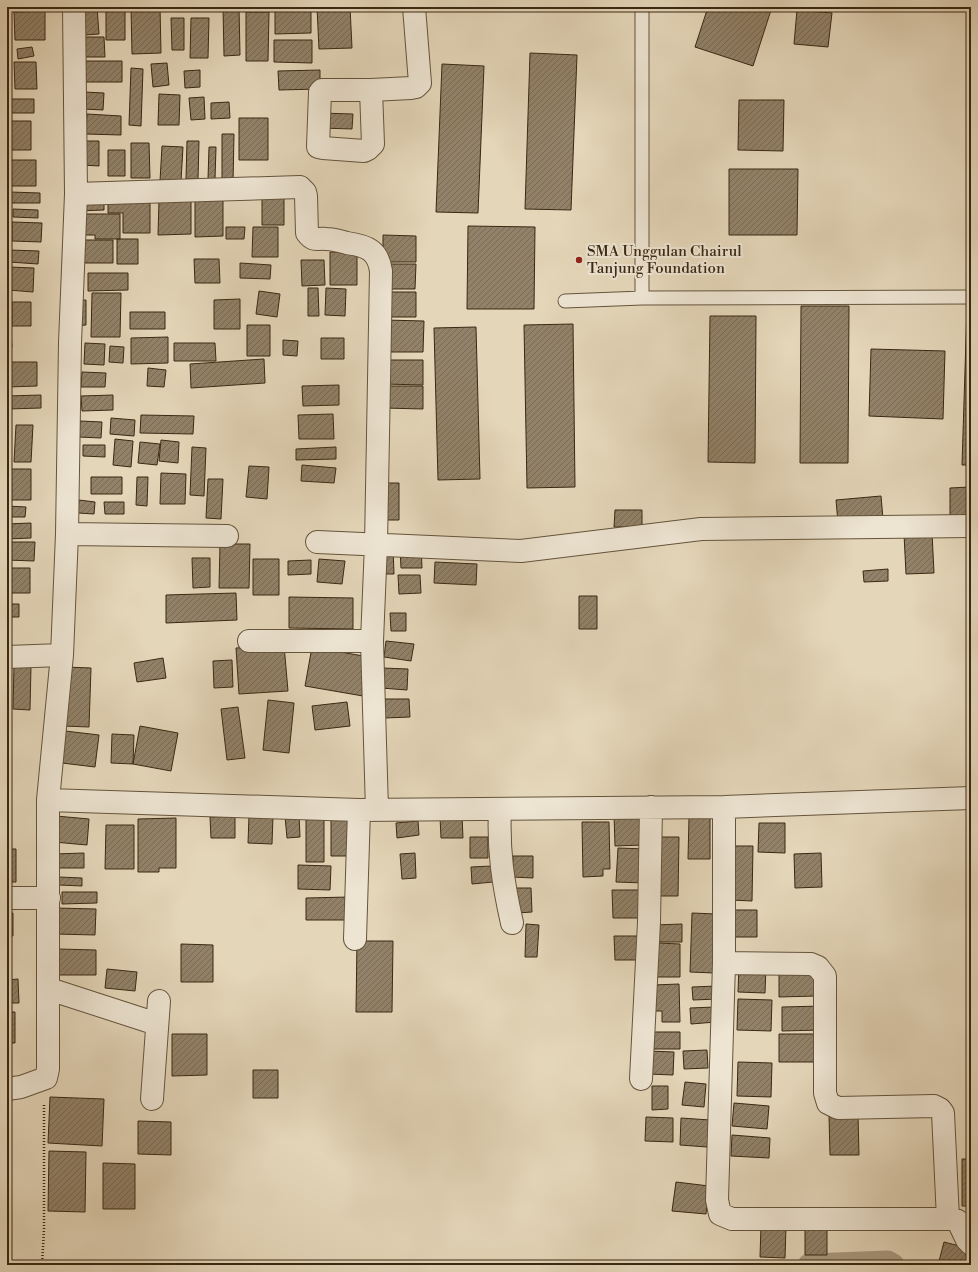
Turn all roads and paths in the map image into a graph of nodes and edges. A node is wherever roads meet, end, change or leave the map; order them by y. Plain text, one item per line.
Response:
1 (74, 7) edge
2 (414, 7) edge
3 (642, 7) edge
4 (371, 90) dead end
5 (76, 194) junction
6 (971, 296) edge
7 (642, 298) junction
8 (565, 301) dead end
9 (971, 526) edge
10 (67, 534) junction
11 (227, 536) dead end
12 (317, 542) dead end
13 (376, 544) junction
14 (249, 641) dead end
15 (372, 641) junction
16 (62, 655) junction
17 (7, 657) edge
18 (971, 798) edge
19 (48, 800) junction
20 (651, 807) junction
21 (724, 807) junction
22 (500, 809) junction
23 (368, 810) junction
24 (7, 898) edge
25 (49, 898) junction
26 (512, 923) dead end
27 (355, 939) dead end
28 (724, 963) junction
29 (49, 989) junction
30 (159, 1001) dead end
31 (157, 1024) junction
32 (46, 1078) junction
33 (641, 1079) dead end
34 (7, 1090) edge
35 (152, 1099) dead end
36 (948, 1219) junction
37 (971, 1244) edge
38 (42, 1265) edge

1 - 5 street
2 - 4 street
3 - 7 lane
5 - 10 street
5 - 13 street
6 - 7 lane
7 - 8 lane
9 - 13 street
10 - 11 street
10 - 16 street
12 - 13 street
13 - 15 street
14 - 15 street
15 - 23 street
16 - 17 street
16 - 19 street
18 - 21 street
19 - 23 street
19 - 25 street
20 - 21 street
20 - 22 street
20 - 33 street
21 - 28 street
22 - 23 street
22 - 26 street
23 - 27 street
24 - 25 street
25 - 29 street
28 - 36 street
28 - 36 street
29 - 31 street
29 - 32 street
30 - 31 street
31 - 35 street
32 - 34 street
32 - 38 path
36 - 37 street

